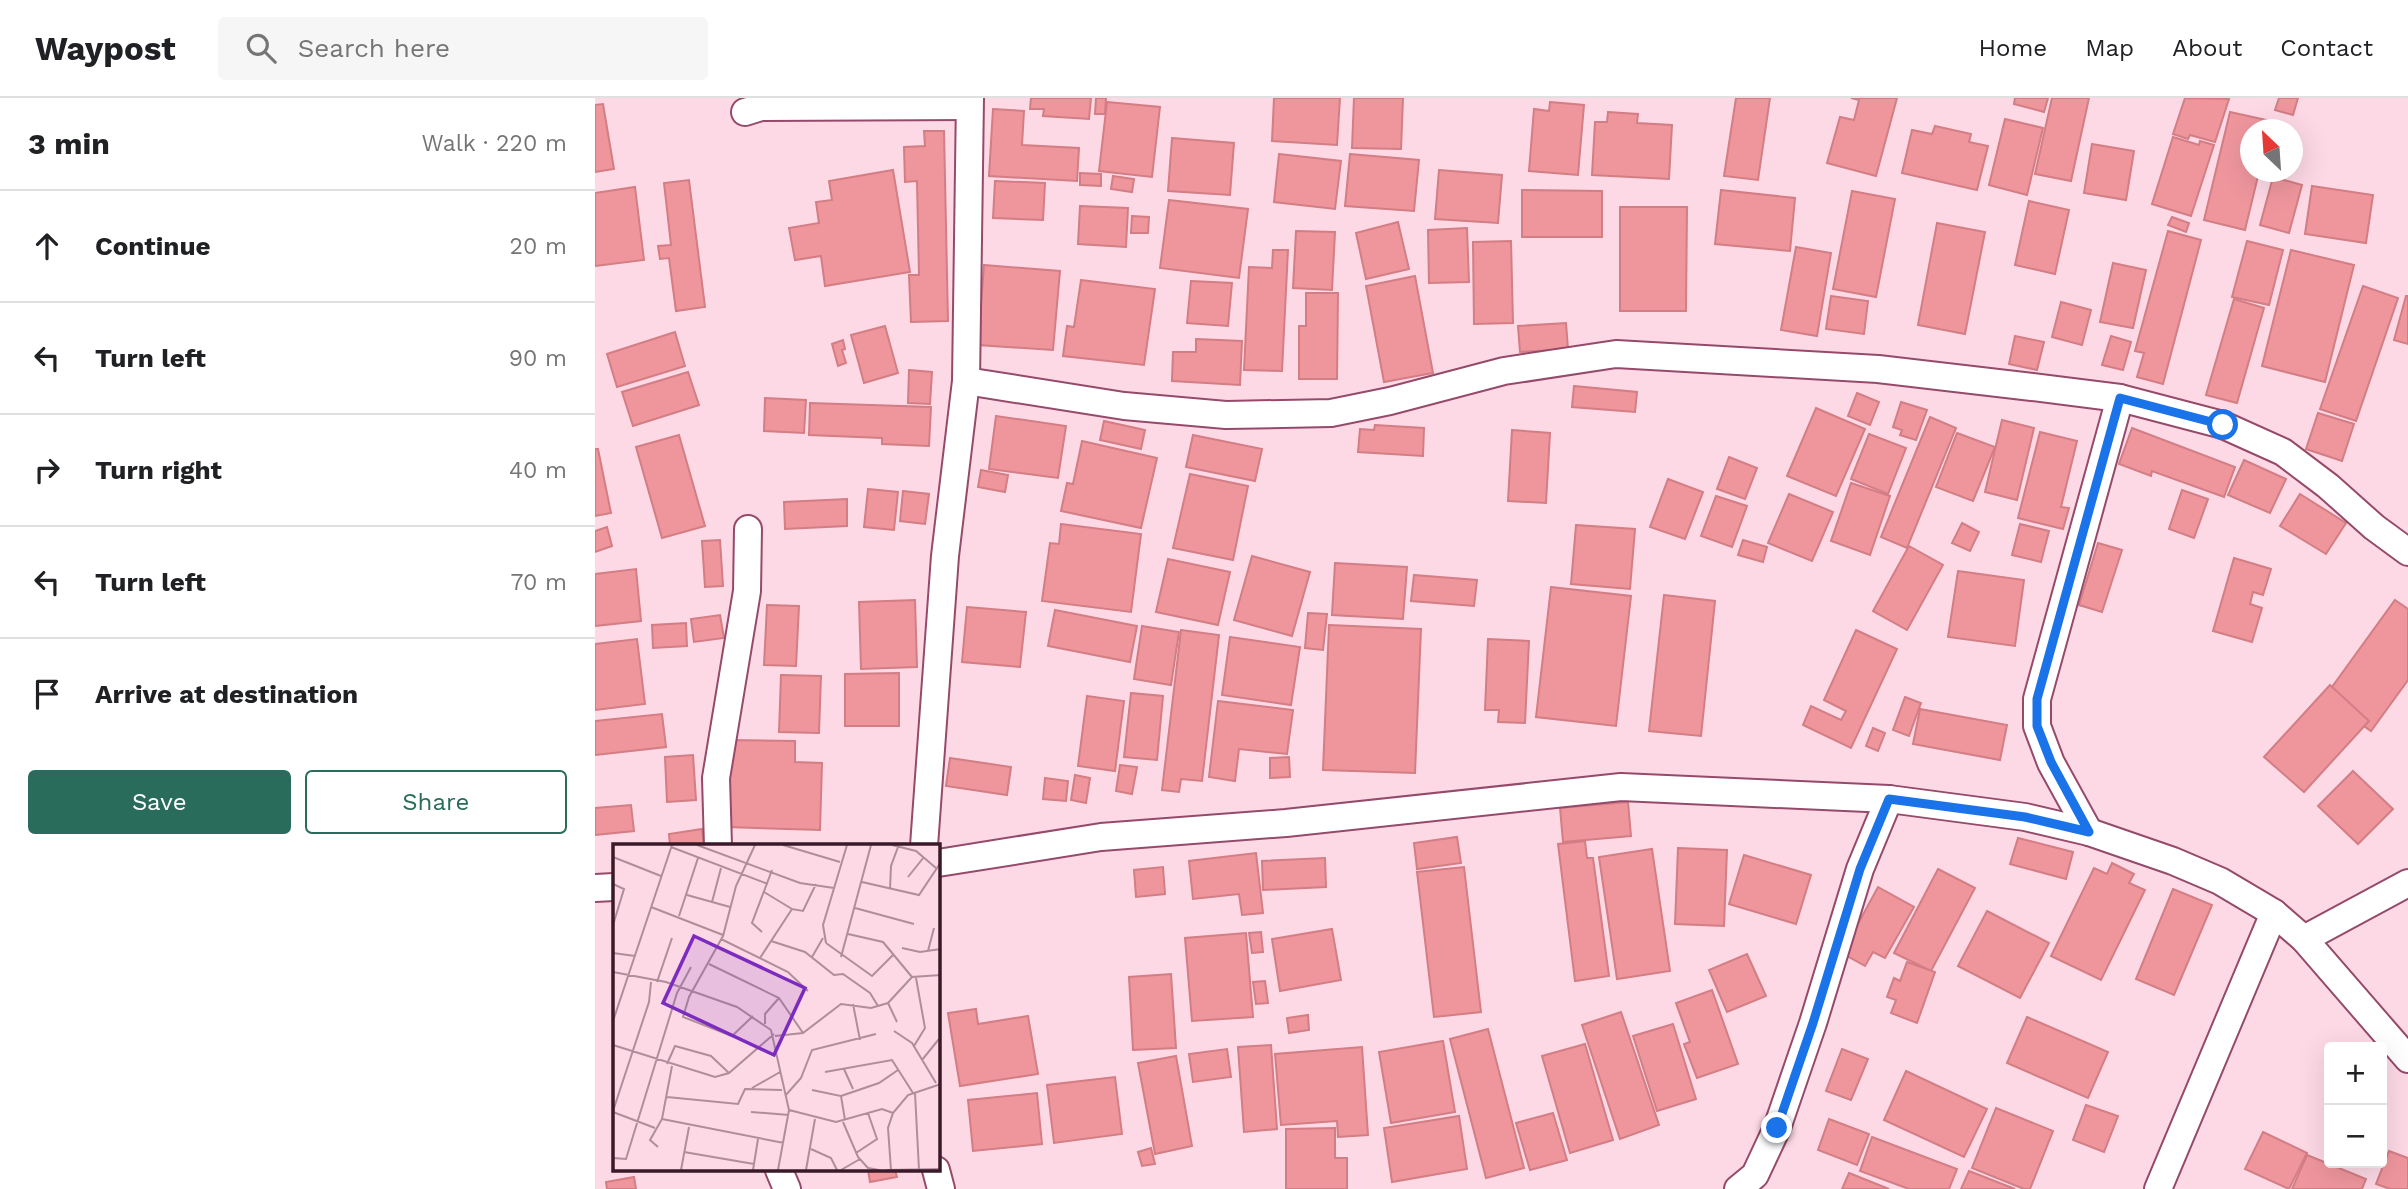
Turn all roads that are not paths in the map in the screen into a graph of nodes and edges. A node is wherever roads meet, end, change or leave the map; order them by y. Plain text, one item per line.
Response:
1 (969, 102) edge
2 (745, 112) dead end
3 (966, 381) junction
4 (2120, 398) junction
5 (748, 529) dead end
6 (2408, 552) edge
7 (1889, 799) junction
8 (2089, 832) junction
9 (718, 844) edge
10 (924, 844) edge
11 (940, 863) edge
12 (2408, 883) edge
13 (613, 887) edge
14 (595, 888) edge
15 (2274, 913) junction
16 (2304, 939) junction
17 (2408, 1059) edge
18 (780, 1172) edge
19 (937, 1172) edge
20 (787, 1189) edge
21 (941, 1189) edge
22 (1738, 1189) edge
23 (2158, 1189) edge

1 - 2 street
1 - 3 street
3 - 4 street
3 - 10 street
4 - 6 street
4 - 8 street
5 - 9 street
7 - 8 street
7 - 11 street
7 - 22 street
8 - 15 street
12 - 16 street
13 - 14 street
15 - 16 street
15 - 23 street
16 - 17 street
18 - 20 street
19 - 21 street

